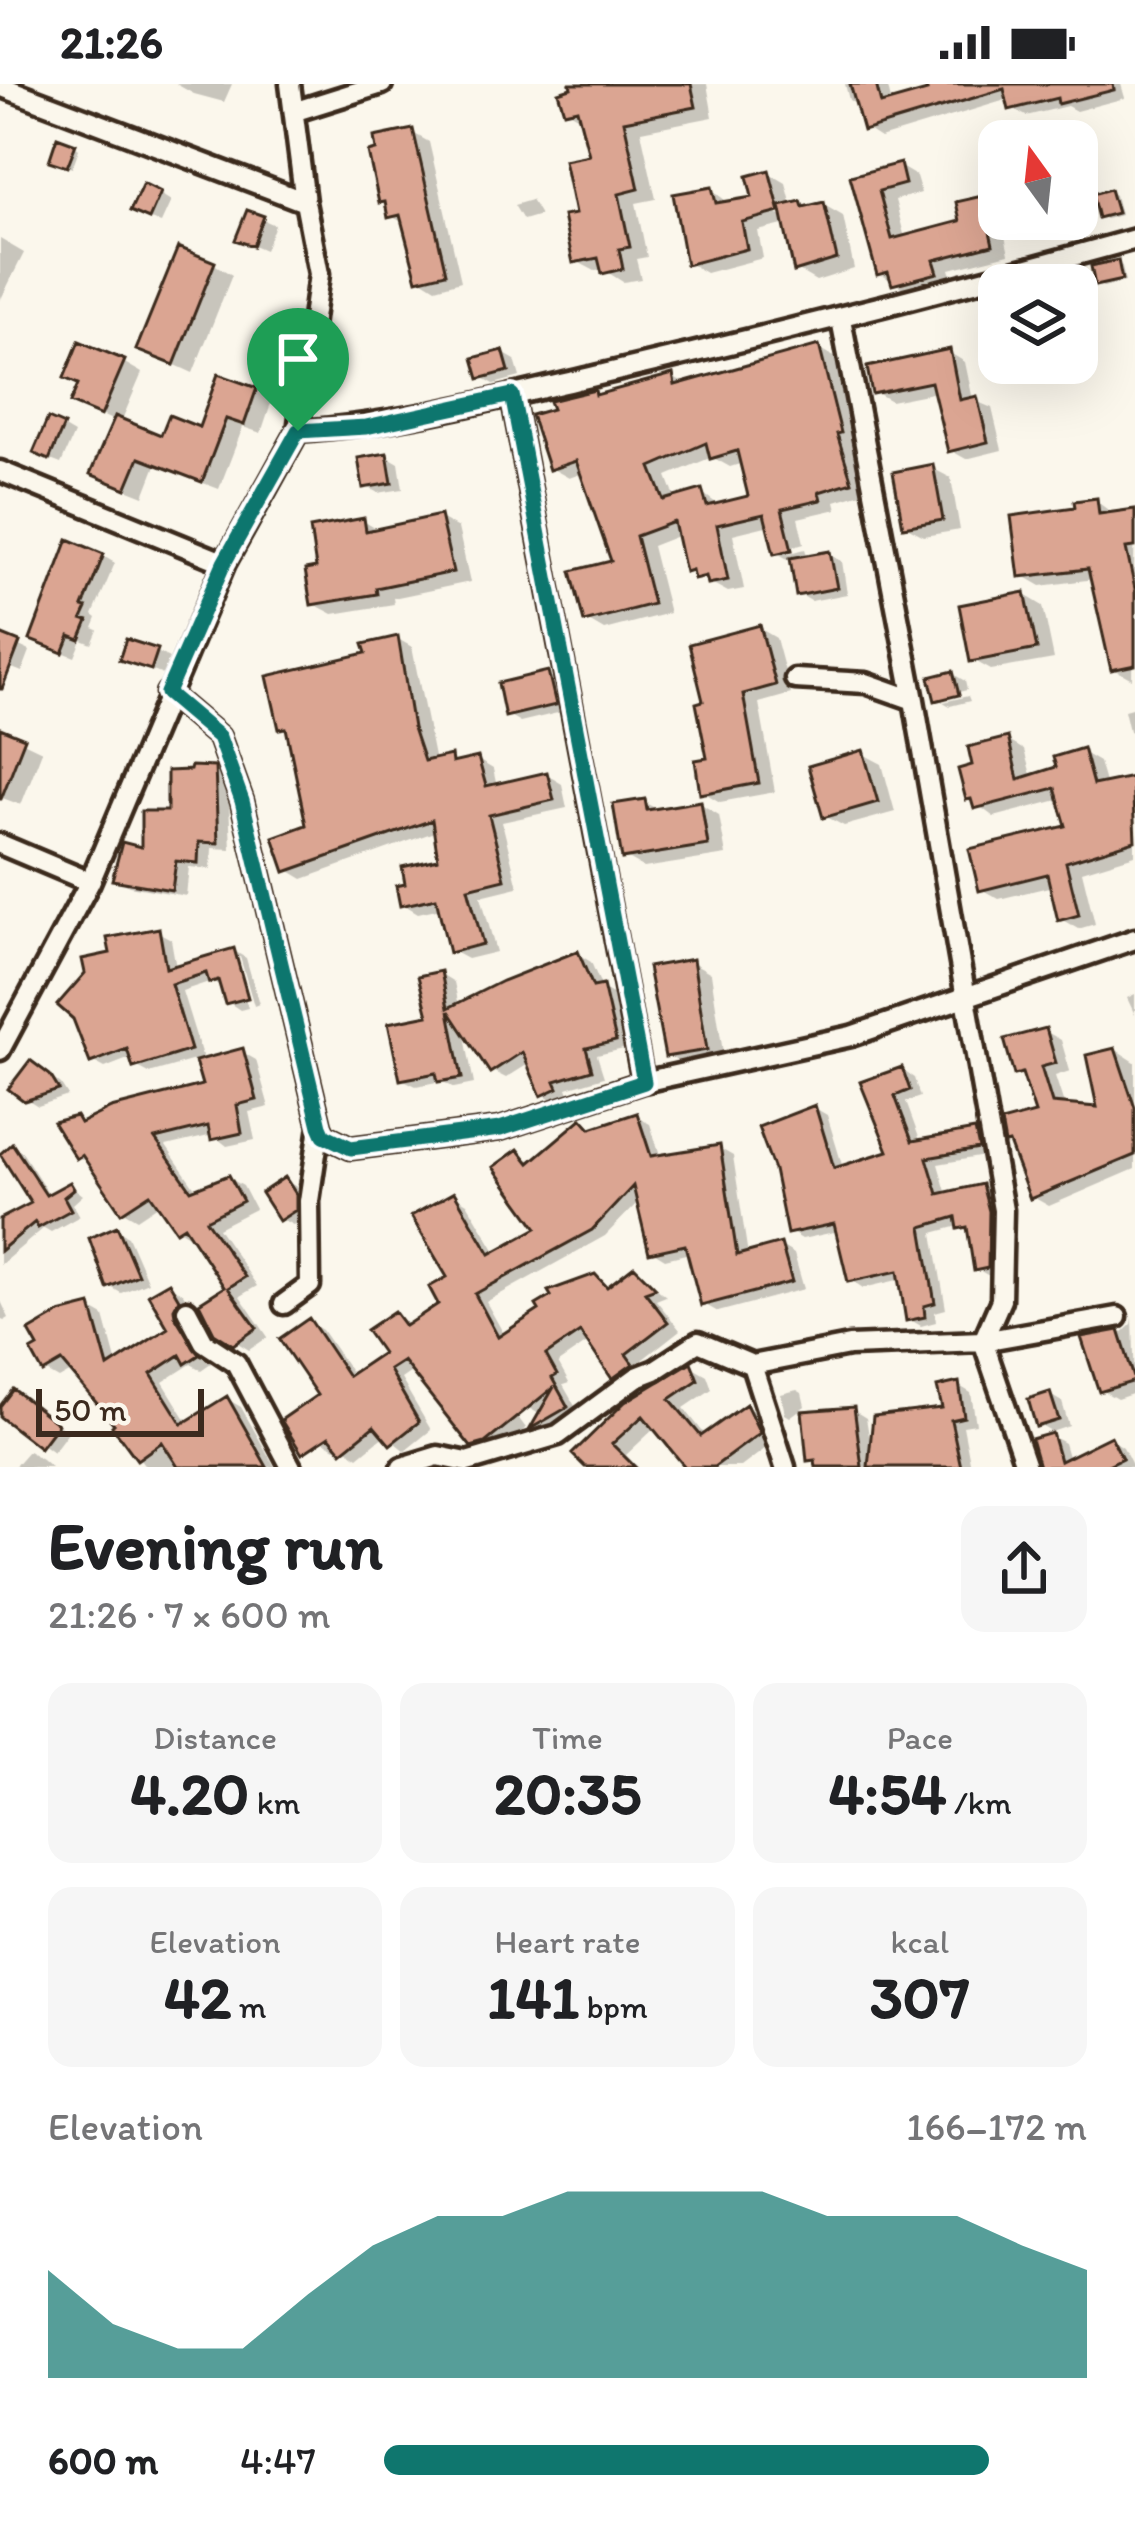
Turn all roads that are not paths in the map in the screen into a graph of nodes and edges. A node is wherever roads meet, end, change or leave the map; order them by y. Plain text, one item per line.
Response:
1 (290, 84) edge
2 (382, 84) edge
3 (0, 86) edge
4 (296, 111) junction
5 (305, 202) junction
6 (1135, 239) edge
7 (841, 319) junction
8 (512, 395) junction
9 (298, 431) junction
10 (0, 471) edge
11 (224, 563) junction
12 (795, 679) dead end
13 (167, 693) junction
14 (914, 700) junction
15 (0, 844) edge
16 (89, 882) junction
17 (1135, 939) edge
18 (966, 999) junction
19 (0, 1050) edge
20 (644, 1082) junction
21 (320, 1126) junction
22 (284, 1304) dead end
23 (187, 1310) dead end
24 (1117, 1317) dead end
25 (983, 1341) junction
26 (752, 1365) junction
27 (291, 1467) edge
28 (402, 1467) edge
29 (785, 1467) edge
30 (1026, 1467) edge

1 - 4 street
2 - 4 street
3 - 5 street
4 - 5 street
5 - 9 street
6 - 7 street
7 - 8 street
7 - 14 street
8 - 9 street
8 - 20 street
9 - 11 street
10 - 11 street
11 - 13 street
12 - 14 street
13 - 16 street
13 - 21 street
14 - 18 street
15 - 16 street
16 - 19 street
17 - 18 street
18 - 20 street
18 - 25 street
20 - 21 street
21 - 22 street
23 - 27 street
24 - 25 street
25 - 26 street
25 - 30 street
26 - 28 street
26 - 29 street

